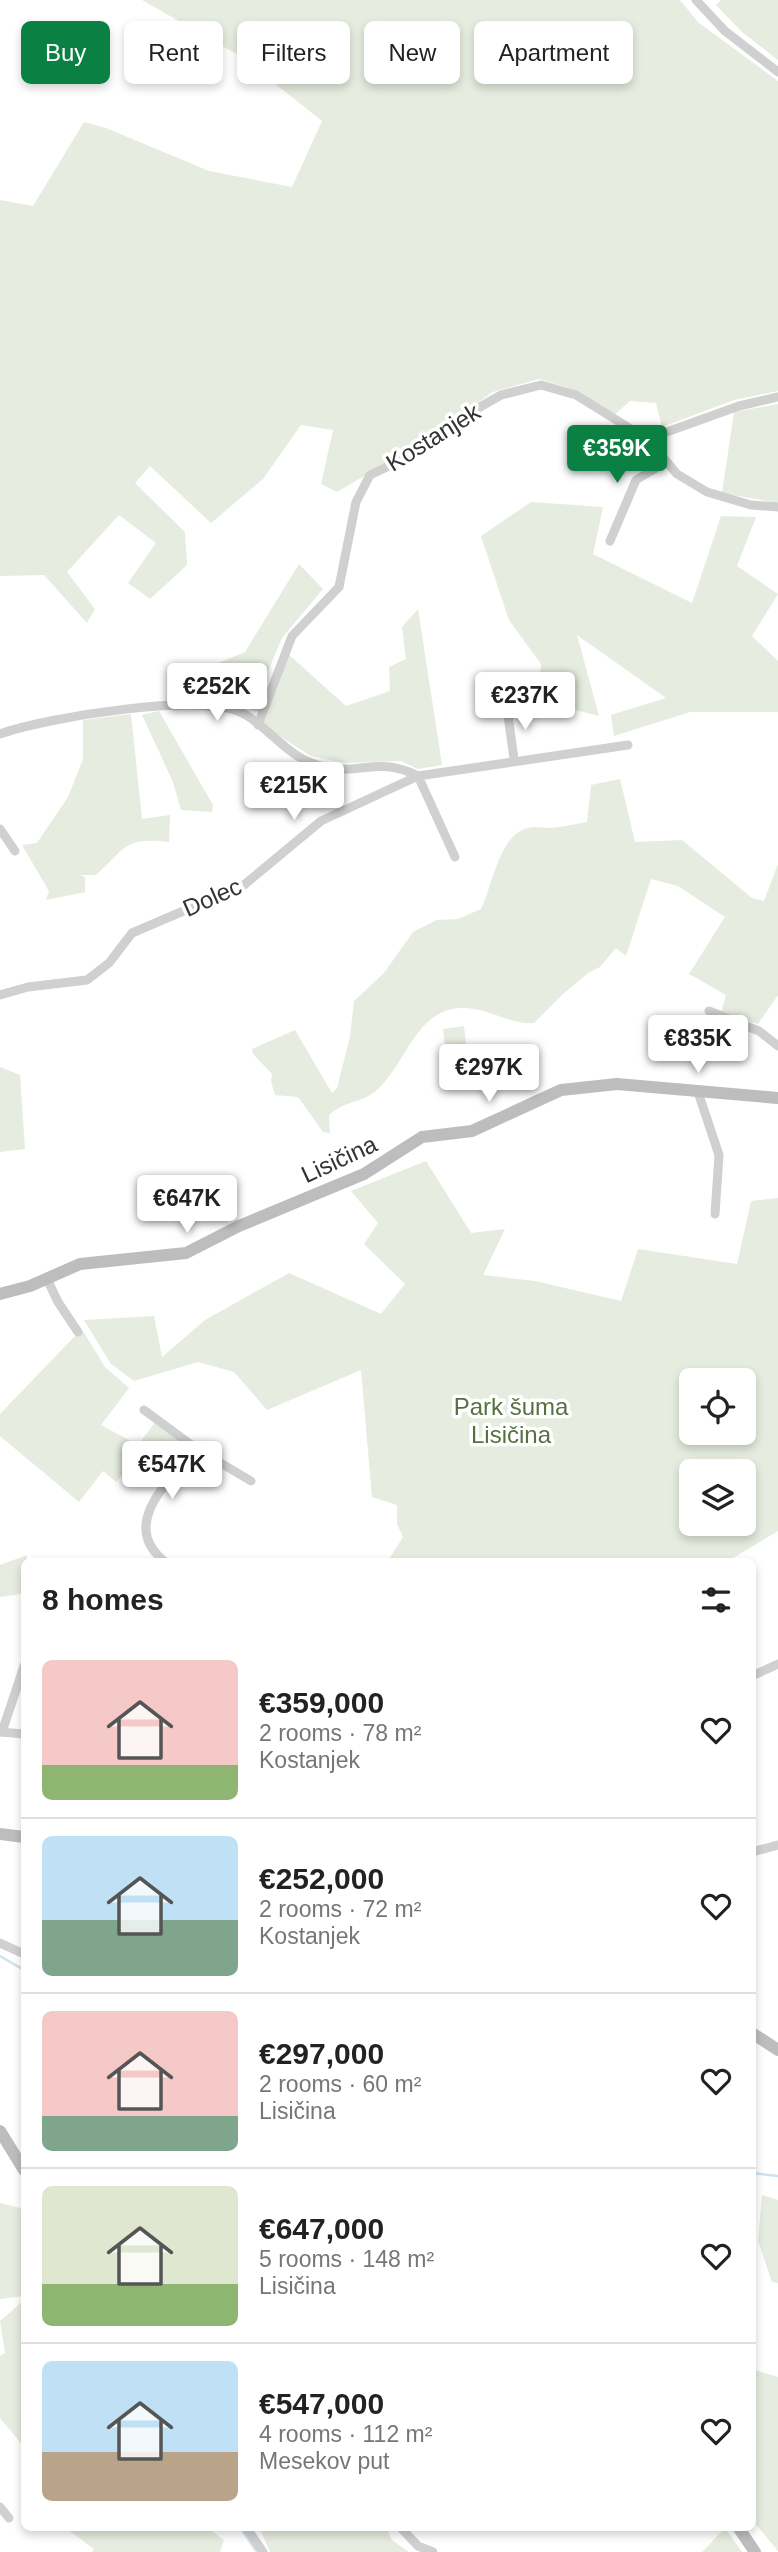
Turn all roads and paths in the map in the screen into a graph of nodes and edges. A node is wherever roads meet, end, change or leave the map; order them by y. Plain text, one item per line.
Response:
1 (696, 0) edge
2 (778, 72) edge
3 (778, 397) edge
4 (647, 439) junction
5 (666, 461) junction
6 (778, 507) edge
7 (610, 541) dead end
8 (507, 708) dead end
9 (258, 725) junction
10 (0, 734) edge
11 (628, 745) dead end
12 (514, 759) junction
13 (418, 776) junction
14 (0, 829) edge
15 (15, 851) dead end
16 (455, 857) dead end
17 (0, 995) edge
18 (709, 1011) dead end
19 (778, 1046) edge
20 (698, 1092) junction
21 (778, 1098) edge
22 (715, 1214) dead end
23 (47, 1279) junction
24 (0, 1294) edge
25 (78, 1332) dead end
26 (144, 1410) dead end
27 (197, 1449) junction
28 (251, 1480) dead end
29 (162, 1558) edge
30 (778, 1664) edge
31 (756, 1674) edge
32 (21, 1675) edge
33 (1, 1732) edge
34 (21, 1734) edge
35 (0, 1834) edge
36 (21, 1837) edge
37 (778, 1845) edge
38 (756, 1851) edge
39 (0, 1943) edge
40 (21, 1953) edge
41 (756, 2036) edge
42 (778, 2050) edge
43 (0, 2131) edge
44 (21, 2165) edge
45 (0, 2507) edge
46 (9, 2518) dead end
47 (249, 2531) edge
48 (404, 2531) edge
49 (741, 2531) edge
50 (263, 2552) edge
51 (433, 2552) edge
52 (755, 2552) edge

1 - 2 street
3 - 4 street
4 - 5 street, Kostanjek
4 - 9 street, Kostanjek
5 - 6 street, Kostanjek
5 - 7 street
8 - 12 street
9 - 10 street
9 - 13 street
11 - 12 street, Dolec
12 - 13 street, Dolec
13 - 16 street
13 - 17 street, Dolec
14 - 15 street
18 - 19 street
20 - 21 street, Lisičina
20 - 22 street
20 - 23 street, Lisičina
23 - 24 street, Lisičina
23 - 25 street
26 - 27 street
27 - 28 street
27 - 29 street
30 - 31 street
32 - 33 street
33 - 34 street
35 - 36 street
37 - 38 street
39 - 40 street
41 - 42 street
43 - 44 street
45 - 46 street
47 - 50 street
48 - 51 street
49 - 52 street

